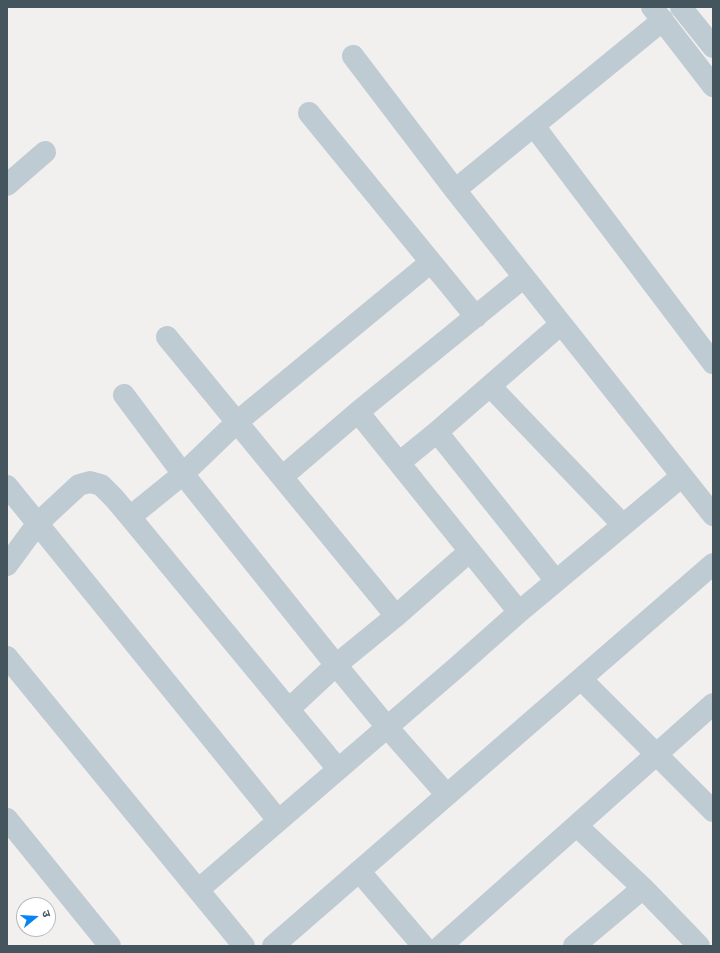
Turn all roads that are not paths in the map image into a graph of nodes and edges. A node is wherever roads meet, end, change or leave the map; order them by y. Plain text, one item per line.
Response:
1 (682, 7) edge
2 (657, 14) edge
3 (713, 47) edge
4 (353, 56) dead end
5 (713, 86) edge
6 (309, 113) dead end
7 (534, 126) junction
8 (44, 152) dead end
9 (7, 185) edge
10 (455, 190) junction
11 (431, 262) junction
12 (524, 277) junction
13 (476, 317) junction
14 (561, 324) junction
15 (167, 337) dead end
16 (713, 363) edge
17 (490, 386) junction
18 (124, 395) dead end
19 (358, 412) junction
20 (237, 422) junction
21 (437, 432) junction
22 (399, 463) junction
23 (183, 474) junction
24 (682, 476) junction
25 (282, 477) junction
26 (7, 486) edge
27 (713, 515) edge
28 (130, 517) junction
29 (38, 523) junction
30 (624, 525) junction
31 (470, 551) junction
32 (713, 564) edge
33 (7, 565) edge
34 (556, 581) junction
35 (519, 612) junction
36 (396, 616) junction
37 (7, 657) edge
38 (336, 665) junction
39 (581, 679) junction
40 (713, 704) edge
41 (288, 709) junction
42 (387, 727) junction
43 (657, 754) junction
44 (338, 769) junction
45 (447, 795) junction
46 (713, 811) edge
47 (7, 820) edge
48 (278, 820) junction
49 (577, 826) junction
50 (359, 871) junction
51 (643, 888) junction
52 (198, 890) junction
53 (101, 943) edge
54 (578, 945) edge
55 (244, 946) edge
56 (272, 946) edge
57 (423, 946) edge
58 (441, 946) edge
59 (699, 946) edge

1 - 3 street
2 - 5 street
2 - 7 street
4 - 10 street
6 - 11 street
7 - 10 street
7 - 16 street
8 - 9 street
10 - 12 street
11 - 13 street
11 - 20 street
12 - 13 street
12 - 14 street
13 - 19 street
14 - 17 street
14 - 24 street
15 - 20 street
17 - 21 street
17 - 30 street
18 - 23 street
19 - 22 street
19 - 25 street
20 - 23 street
20 - 25 street
21 - 22 street
21 - 34 street
22 - 31 street
23 - 28 street
23 - 38 street
24 - 27 street
24 - 30 street
25 - 36 street
26 - 29 street
28 - 29 street
28 - 41 street
29 - 33 street
29 - 48 street
30 - 34 street
31 - 35 street
31 - 36 street
32 - 39 street
34 - 35 street
35 - 42 street
36 - 38 street
37 - 52 street
38 - 41 street
38 - 42 street
39 - 43 street
39 - 45 street
40 - 43 street
41 - 44 street
42 - 44 street
42 - 45 street
43 - 46 street
43 - 49 street
44 - 48 street
45 - 50 street
47 - 53 street
48 - 52 street
49 - 51 street
49 - 58 street
50 - 56 street
50 - 57 street
51 - 54 street
51 - 59 street
52 - 55 street

